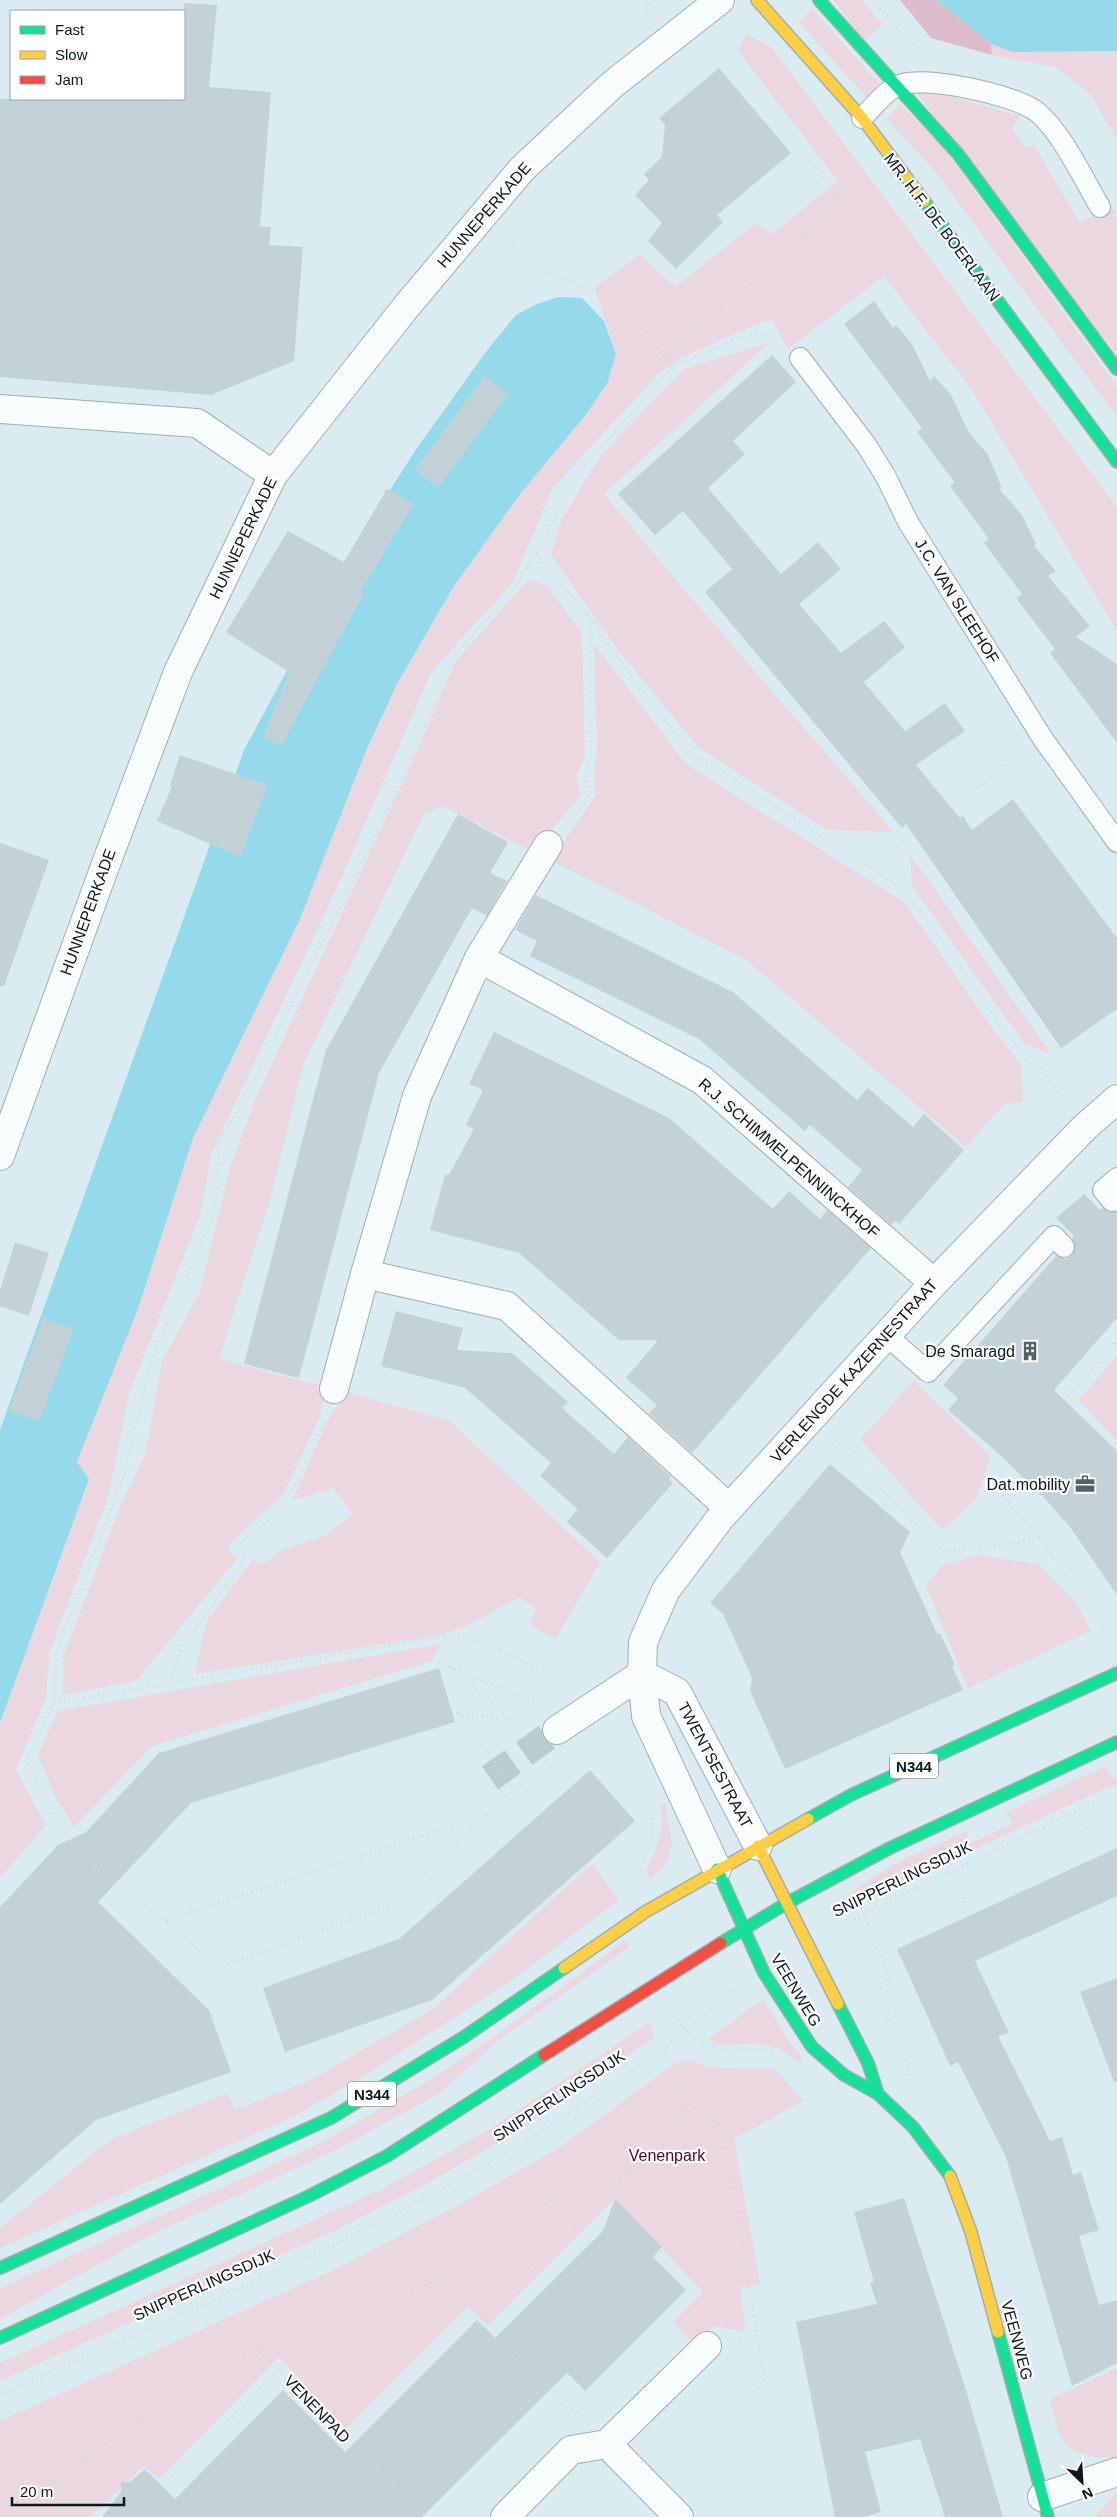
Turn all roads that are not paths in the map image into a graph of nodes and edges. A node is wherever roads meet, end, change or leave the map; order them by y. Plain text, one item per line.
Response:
1 (720, 0) edge
2 (757, 0) edge
3 (819, 0) edge
4 (895, 86) junction
5 (862, 118) junction
6 (1100, 207) dead end
7 (800, 358) road end
8 (1117, 369) edge
9 (0, 410) edge
10 (1117, 462) edge
11 (273, 475) junction
12 (1117, 842) edge
13 (548, 845) dead end
14 (479, 958) junction
15 (1117, 1099) edge
16 (0, 1156) edge
17 (1117, 1178) edge
18 (1112, 1201) dead end
19 (1064, 1247) dead end
20 (366, 1274) junction
21 (934, 1283) junction
22 (886, 1335) junction
23 (334, 1389) dead end
24 (729, 1508) junction
25 (1117, 1673) edge
26 (642, 1674) junction
27 (565, 1724) tunnel mouth
28 (1117, 1742) edge
29 (758, 1846) junction
30 (717, 1869) junction
31 (786, 1903) junction
32 (745, 1929) junction
33 (878, 2094) junction
34 (0, 2268) edge
35 (0, 2338) edge
36 (707, 2346) dead end
37 (607, 2444) junction
38 (1117, 2472) edge
39 (1045, 2507) edge
40 (505, 2517) edge
41 (678, 2517) edge

1 - 11 street, HUNNEPERKADE
2 - 5 main road, MR. H.F. DE BOERLAAN
3 - 4 main road
4 - 5 lane
4 - 6 lane
4 - 8 main road
5 - 10 main road, MR. H.F. DE BOERLAAN
7 - 12 lane, J.C. VAN SLEEHOF
9 - 11 street
11 - 16 street, HUNNEPERKADE
13 - 14 street
14 - 20 street
14 - 21 street, R.J. SCHIMMELPENNINCKHOF
15 - 21 street, VERLENGDE KAZERNESTRAAT
17 - 18 lane
19 - 22 lane
20 - 23 street
20 - 24 street
21 - 22 street, VERLENGDE KAZERNESTRAAT
22 - 24 street, VERLENGDE KAZERNESTRAAT
24 - 26 street, VERLENGDE KAZERNESTRAAT
25 - 29 main road, N344
26 - 27 street
26 - 29 street, TWENTSESTRAAT
26 - 30 street
28 - 31 main road, SNIPPERLINGSDIJK
29 - 30 main road, N344
29 - 31 main road
30 - 32 main road
30 - 34 main road, N344
31 - 32 main road, SNIPPERLINGSDIJK
31 - 33 main road, VEENWEG
32 - 33 main road, VEENWEG
32 - 35 main road, SNIPPERLINGSDIJK
33 - 39 main road, VEENWEG
36 - 37 street
37 - 40 street
37 - 41 street
38 - 39 street

